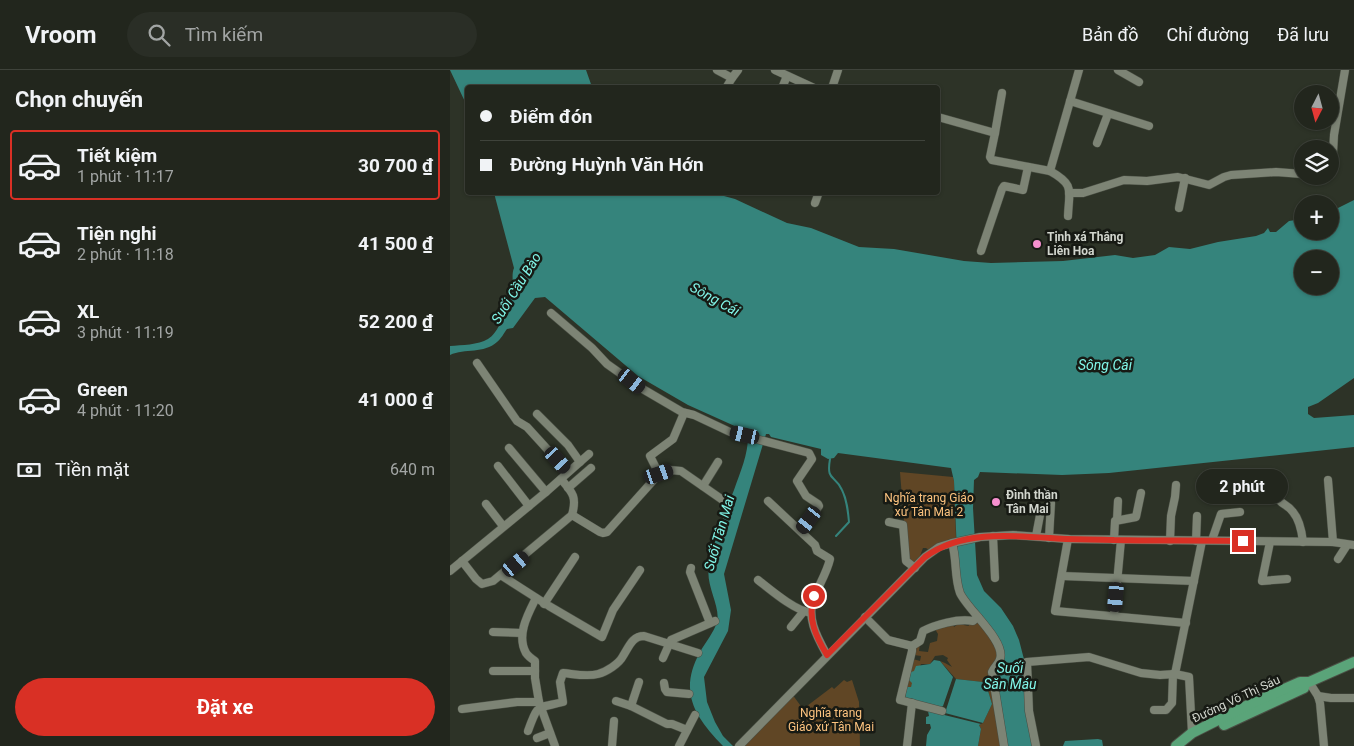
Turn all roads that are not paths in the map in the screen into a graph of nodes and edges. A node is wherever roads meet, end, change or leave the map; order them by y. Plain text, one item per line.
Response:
1 (717, 70) edge
2 (738, 70) edge
3 (775, 70) edge
4 (838, 70) edge
5 (1079, 70) edge
6 (1118, 70) edge
7 (1345, 70) edge
8 (786, 74) edge
9 (732, 78) junction
10 (1139, 82) dead end
11 (728, 85) edge
12 (808, 85) edge
13 (833, 85) edge
14 (1002, 92) dead end
15 (1070, 101) junction
16 (1108, 114) junction
17 (940, 118) edge
18 (1149, 126) dead end
19 (995, 133) junction
20 (1333, 140) edge
21 (1098, 143) dead end
22 (1028, 167) junction
23 (1050, 171) junction
24 (1294, 173) edge
25 (1185, 178) junction
26 (1069, 193) junction
27 (819, 195) edge
28 (815, 203) dead end
29 (1179, 208) dead end
30 (1068, 216) dead end
31 (981, 251) dead end
32 (552, 313) dead end
33 (477, 362) dead end
34 (684, 413) junction
35 (537, 414) dead end
36 (509, 448) dead end
37 (589, 454) dead end
38 (580, 462) junction
39 (718, 462) dead end
40 (498, 466) dead end
41 (591, 468) dead end
42 (568, 472) junction
43 (659, 474) junction
44 (561, 479) junction
45 (1328, 480) dead end
46 (1176, 485) dead end
47 (703, 486) junction
48 (568, 488) junction
49 (1275, 491) dead end
50 (546, 492) junction
51 (1140, 493) dead end
52 (768, 501) dead end
53 (1118, 501) dead end
54 (727, 503) dead end
55 (1051, 503) dead end
56 (486, 504) dead end
57 (529, 506) junction
58 (1240, 512) dead end
59 (1040, 515) dead end
60 (572, 516) junction
61 (1197, 516) dead end
62 (1117, 520) junction
63 (889, 522) dead end
64 (503, 526) junction
65 (801, 531) junction
66 (992, 536) junction
67 (1036, 536) junction
68 (1050, 538) junction
69 (1068, 539) junction
70 (1118, 540) junction
71 (1170, 540) junction
72 (1212, 540) junction
73 (1199, 541) junction
74 (1270, 542) junction
75 (1303, 542) junction
76 (1333, 542) junction
77 (952, 543) junction
78 (1350, 545) edge
79 (575, 557) dead end
80 (1338, 559) dead end
81 (462, 560) junction
82 (690, 568) dead end
83 (915, 568) junction
84 (640, 570) dead end
85 (450, 571) edge
86 (502, 576) junction
87 (1062, 576) junction
88 (995, 578) dead end
89 (1117, 578) junction
90 (1286, 579) dead end
91 (758, 580) dead end
92 (1194, 581) junction
93 (536, 598) junction
94 (544, 604) junction
95 (808, 612) junction
96 (1114, 615) junction
97 (865, 617) junction
98 (978, 617) junction
99 (1186, 623) junction
100 (791, 627) dead end
101 (493, 632) dead end
102 (522, 633) junction
103 (669, 644) junction
104 (912, 646) junction
105 (698, 652) dead end
106 (827, 655) junction
107 (663, 658) dead end
108 (1354, 662) edge
109 (493, 671) dead end
110 (535, 671) junction
111 (1174, 674) junction
112 (639, 682) dead end
113 (1309, 682) junction
114 (664, 683) dead end
115 (689, 694) dead end
116 (1318, 696) junction
117 (1354, 698) edge
118 (616, 702) dead end
119 (912, 703) junction
120 (540, 704) junction
121 (631, 706) junction
122 (462, 709) dead end
123 (1154, 710) dead end
124 (942, 711) dead end
125 (696, 714) dead end
126 (614, 721) dead end
127 (687, 730) junction
128 (528, 731) dead end
129 (550, 732) junction
130 (1192, 733) junction
131 (537, 738) dead end
132 (555, 746) edge
133 (612, 746) edge
134 (679, 746) edge
135 (739, 746) edge
136 (907, 746) edge
137 (1004, 746) edge
138 (1036, 746) edge
139 (1176, 746) edge
140 (1187, 746) edge
141 (1324, 746) edge

1 - 9 street
2 - 9 street
3 - 8 street
4 - 13 street
5 - 15 street
6 - 10 street
7 - 20 street
8 - 12 street
9 - 11 street
14 - 19 street
15 - 16 street
15 - 23 street
16 - 18 street
16 - 21 street
17 - 19 street
19 - 22 street
22 - 23 street
22 - 31 street
23 - 26 street
24 - 25 street
25 - 26 street
25 - 29 street
26 - 30 street
27 - 28 street
32 - 34 street
33 - 42 street
34 - 43 street
34 - 65 street
35 - 38 street
36 - 50 street
37 - 38 street
38 - 42 street
39 - 47 street
40 - 57 street
41 - 48 street
42 - 44 street
43 - 47 street
43 - 60 street
44 - 48 street
44 - 50 street
45 - 76 street
46 - 71 street
47 - 54 street
48 - 60 street
49 - 75 street
50 - 57 street
51 - 62 street
52 - 65 street
53 - 62 street
55 - 68 street
56 - 64 street
57 - 64 street
58 - 72 street
59 - 67 street
60 - 86 street
61 - 73 street
62 - 70 street
63 - 83 street
64 - 81 street
65 - 95 street
66 - 67 street
66 - 77 street
66 - 88 street
67 - 68 street
68 - 69 street
69 - 70 street
69 - 87 street
70 - 71 street
70 - 89 street
71 - 73 street
72 - 73 street
72 - 74 street
73 - 92 street
74 - 75 street
74 - 90 street
75 - 76 street
76 - 78 street
77 - 83 street
77 - 98 street
78 - 80 street
79 - 94 street
81 - 85 street
81 - 86 street
82 - 103 street
83 - 97 street
84 - 94 street
86 - 93 street
87 - 89 street
87 - 96 street
89 - 92 street
89 - 96 street
91 - 95 street
92 - 99 street
93 - 94 street
93 - 102 street
95 - 100 street
95 - 106 street
96 - 99 street
97 - 104 street
97 - 106 street
98 - 104 street
98 - 137 street
99 - 111 street
101 - 102 street
102 - 110 street
103 - 105 street
103 - 107 street
103 - 120 street
104 - 119 street
106 - 135 street
108 - 113 main road, Đường Võ Thị Sáu
109 - 110 street
110 - 120 street
111 - 123 street
111 - 130 street
111 - 138 street
112 - 121 street
113 - 116 street
113 - 130 main road, Đường Võ Thị Sáu
113 - 140 main road, Đường Võ Thị Sáu
114 - 115 street
116 - 117 street
116 - 141 street
118 - 121 street
119 - 124 street
119 - 136 street
120 - 122 street
120 - 128 street
120 - 129 street
121 - 127 street
125 - 127 street
126 - 133 street
127 - 134 street
129 - 131 street
129 - 132 street
130 - 139 main road, Đường Võ Thị Sáu

